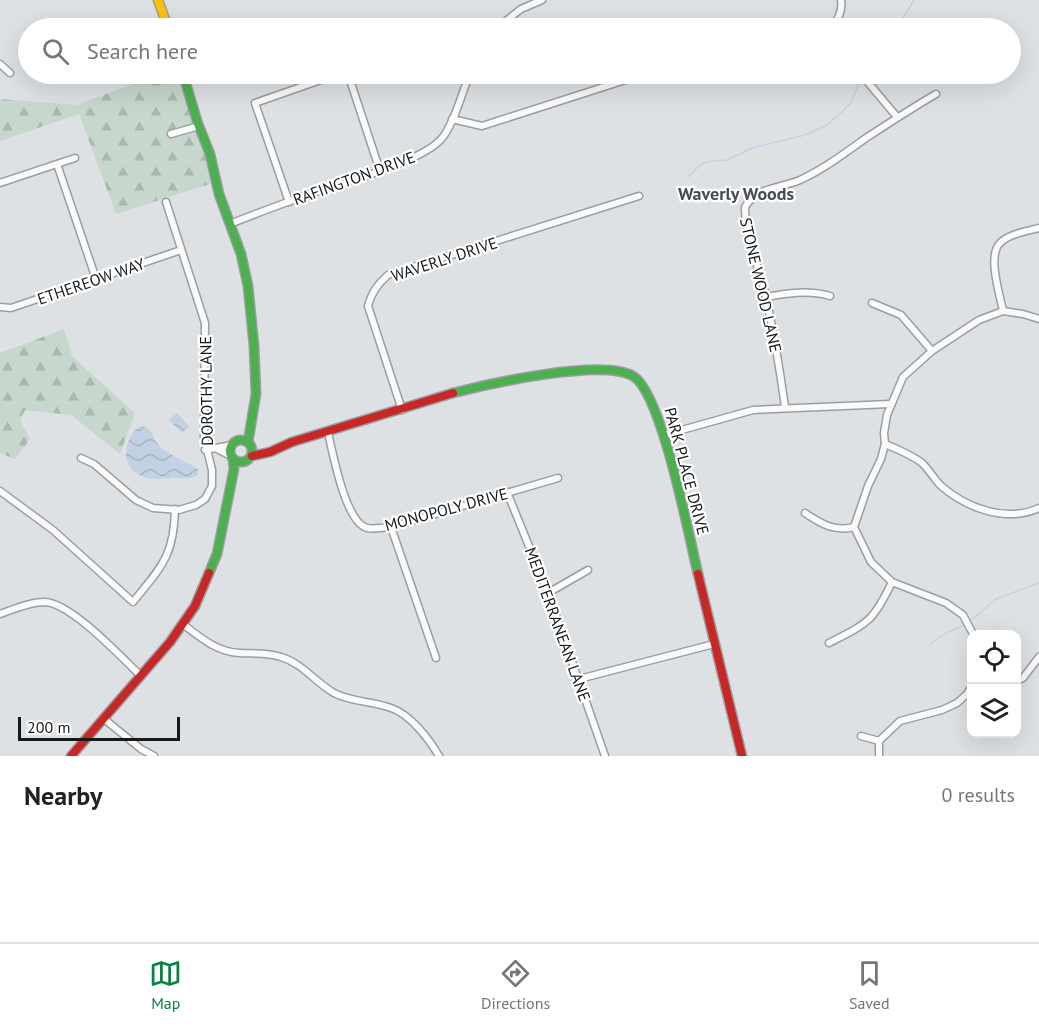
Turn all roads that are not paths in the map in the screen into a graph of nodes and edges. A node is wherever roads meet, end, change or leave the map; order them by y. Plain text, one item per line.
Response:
1 (158, 0) edge
2 (542, 0) edge
3 (841, 0) edge
4 (164, 18) edge
5 (510, 18) edge
6 (838, 18) edge
7 (0, 64) edge
8 (10, 73) dead end
9 (186, 84) edge
10 (309, 84) edge
11 (351, 84) edge
12 (466, 84) edge
13 (613, 84) edge
14 (869, 84) edge
15 (936, 94) dead end
16 (897, 117) junction
17 (452, 119) junction
18 (199, 126) junction
19 (171, 134) dead end
20 (75, 158) dead end
21 (57, 164) junction
22 (380, 171) junction
23 (0, 183) edge
24 (639, 196) dead end
25 (166, 202) dead end
26 (289, 202) junction
27 (230, 224) junction
28 (1039, 228) edge
29 (181, 250) junction
30 (96, 279) junction
31 (830, 296) dead end
32 (766, 297) junction
33 (872, 303) dead end
34 (0, 307) edge
35 (1003, 311) junction
36 (1039, 319) edge
37 (932, 351) junction
38 (890, 404) junction
39 (785, 407) junction
40 (402, 410) junction
41 (328, 433) junction
42 (664, 435) junction
43 (243, 443) junction
44 (885, 444) junction
45 (282, 446) junction
46 (217, 449) junction
47 (205, 450) junction
48 (252, 456) junction
49 (81, 458) dead end
50 (232, 458) junction
51 (244, 462) junction
52 (558, 478) dead end
53 (0, 491) edge
54 (507, 492) junction
55 (1039, 508) edge
56 (175, 509) junction
57 (805, 513) dead end
58 (223, 524) junction
59 (391, 527) junction
60 (854, 527) junction
61 (588, 570) dead end
62 (892, 582) junction
63 (548, 593) junction
64 (0, 614) edge
65 (184, 625) junction
66 (971, 630) edge
67 (829, 643) dead end
68 (714, 645) junction
69 (1039, 657) edge
70 (436, 658) dead end
71 (141, 676) junction
72 (579, 679) junction
73 (1021, 679) edge
74 (967, 694) edge
75 (103, 718) junction
76 (861, 736) dead end
77 (879, 741) junction
78 (71, 756) edge
79 (154, 756) edge
80 (439, 756) edge
81 (605, 756) edge
82 (742, 756) edge
83 (879, 756) edge

1 - 4 street
2 - 5 street
3 - 6 street
7 - 8 street
9 - 18 street
10 - 26 street
11 - 22 street
12 - 17 street, RAFINGTON DRIVE
13 - 17 street
14 - 16 street
15 - 16 street, STONE WOOD LANE
16 - 32 street, STONE WOOD LANE
17 - 22 street, RAFINGTON DRIVE
18 - 19 street
18 - 27 street
20 - 21 street
21 - 23 street
21 - 30 street
22 - 26 street, RAFINGTON DRIVE
24 - 40 street, WAVERLY DRIVE
25 - 29 street, DOROTHY LANE
26 - 27 street, RAFINGTON DRIVE
27 - 43 street
28 - 35 street
29 - 30 street, ETHEREOW WAY
29 - 47 street, DOROTHY LANE
30 - 34 street, ETHEREOW WAY
31 - 32 street
32 - 39 street, STONE WOOD LANE
33 - 37 street
35 - 36 street
35 - 37 street
37 - 38 street
38 - 39 street
38 - 44 street
39 - 42 street
40 - 41 street, PARK PLACE DRIVE
40 - 42 street, PARK PLACE DRIVE
41 - 45 street, PARK PLACE DRIVE
41 - 59 street, MONOPOLY DRIVE
42 - 68 street, PARK PLACE DRIVE
43 - 45 street, PARK PLACE DRIVE
43 - 46 street, PARK PLACE DRIVE
43 - 48 street
43 - 50 street
44 - 55 street
44 - 60 street
45 - 48 street, PARK PLACE DRIVE
46 - 47 street, PARK PLACE DRIVE
46 - 50 street
47 - 56 street, DOROTHY LANE
48 - 51 street, PARK PLACE DRIVE
49 - 56 street, DOROTHY LANE
50 - 51 street
50 - 58 street
51 - 58 street
52 - 54 street, MONOPOLY DRIVE
53 - 56 street
54 - 59 street, MONOPOLY DRIVE
54 - 63 street, MEDITERRANEAN LANE
57 - 60 street
58 - 65 street
59 - 70 street
60 - 62 street
61 - 63 street
62 - 66 street
62 - 67 street
63 - 72 street, MEDITERRANEAN LANE
64 - 71 street
65 - 71 street
65 - 80 street
68 - 72 street
68 - 82 street, PARK PLACE DRIVE
69 - 73 street
71 - 75 street
72 - 81 street, MEDITERRANEAN LANE
74 - 77 street
75 - 78 street
75 - 79 street
76 - 77 street
77 - 83 street

